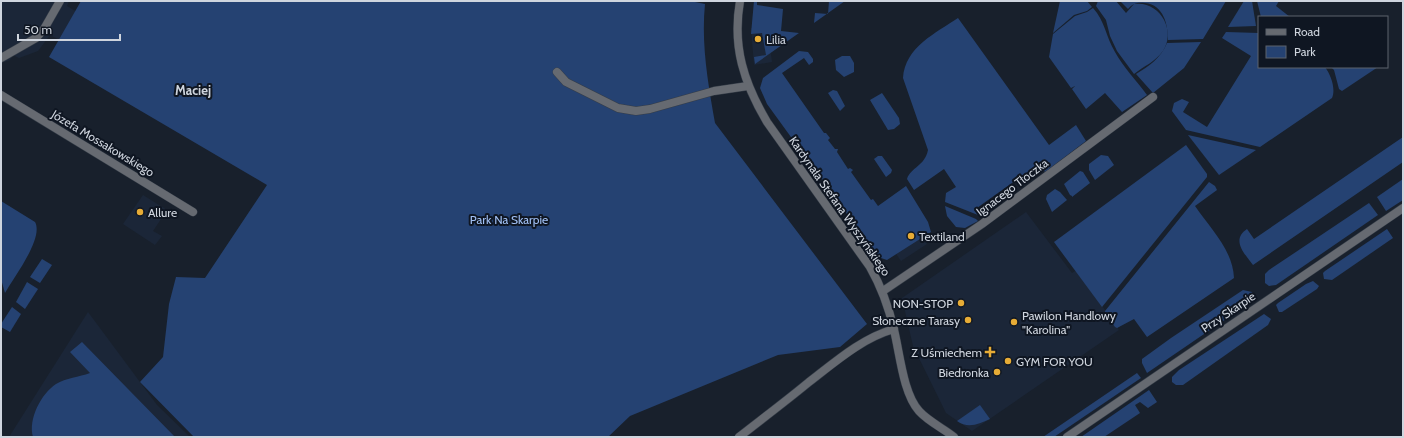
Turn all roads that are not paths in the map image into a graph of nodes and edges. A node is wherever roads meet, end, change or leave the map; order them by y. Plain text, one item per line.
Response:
1 (60, 1) edge
2 (740, 1) edge
3 (1, 58) edge
4 (557, 72) dead end
5 (748, 86) junction
6 (1, 95) edge
7 (1153, 97) dead end
8 (1403, 208) edge
9 (193, 212) dead end
10 (883, 291) junction
11 (894, 329) junction
12 (739, 437) edge
13 (954, 437) edge
14 (1067, 437) edge

1 - 3 street
2 - 5 street, Kardynała Stefana Wyszyńskiego
4 - 5 street
5 - 10 street, Kardynała Stefana Wyszyńskiego
6 - 9 street, Józefa Mossakowskiego
7 - 10 street, Ignacego Tłoczka
8 - 14 street, Przy Skarpie
10 - 11 street, Kardynała Stefana Wyszyńskiego
11 - 12 street
11 - 13 street, Kardynała Stefana Wyszyńskiego

